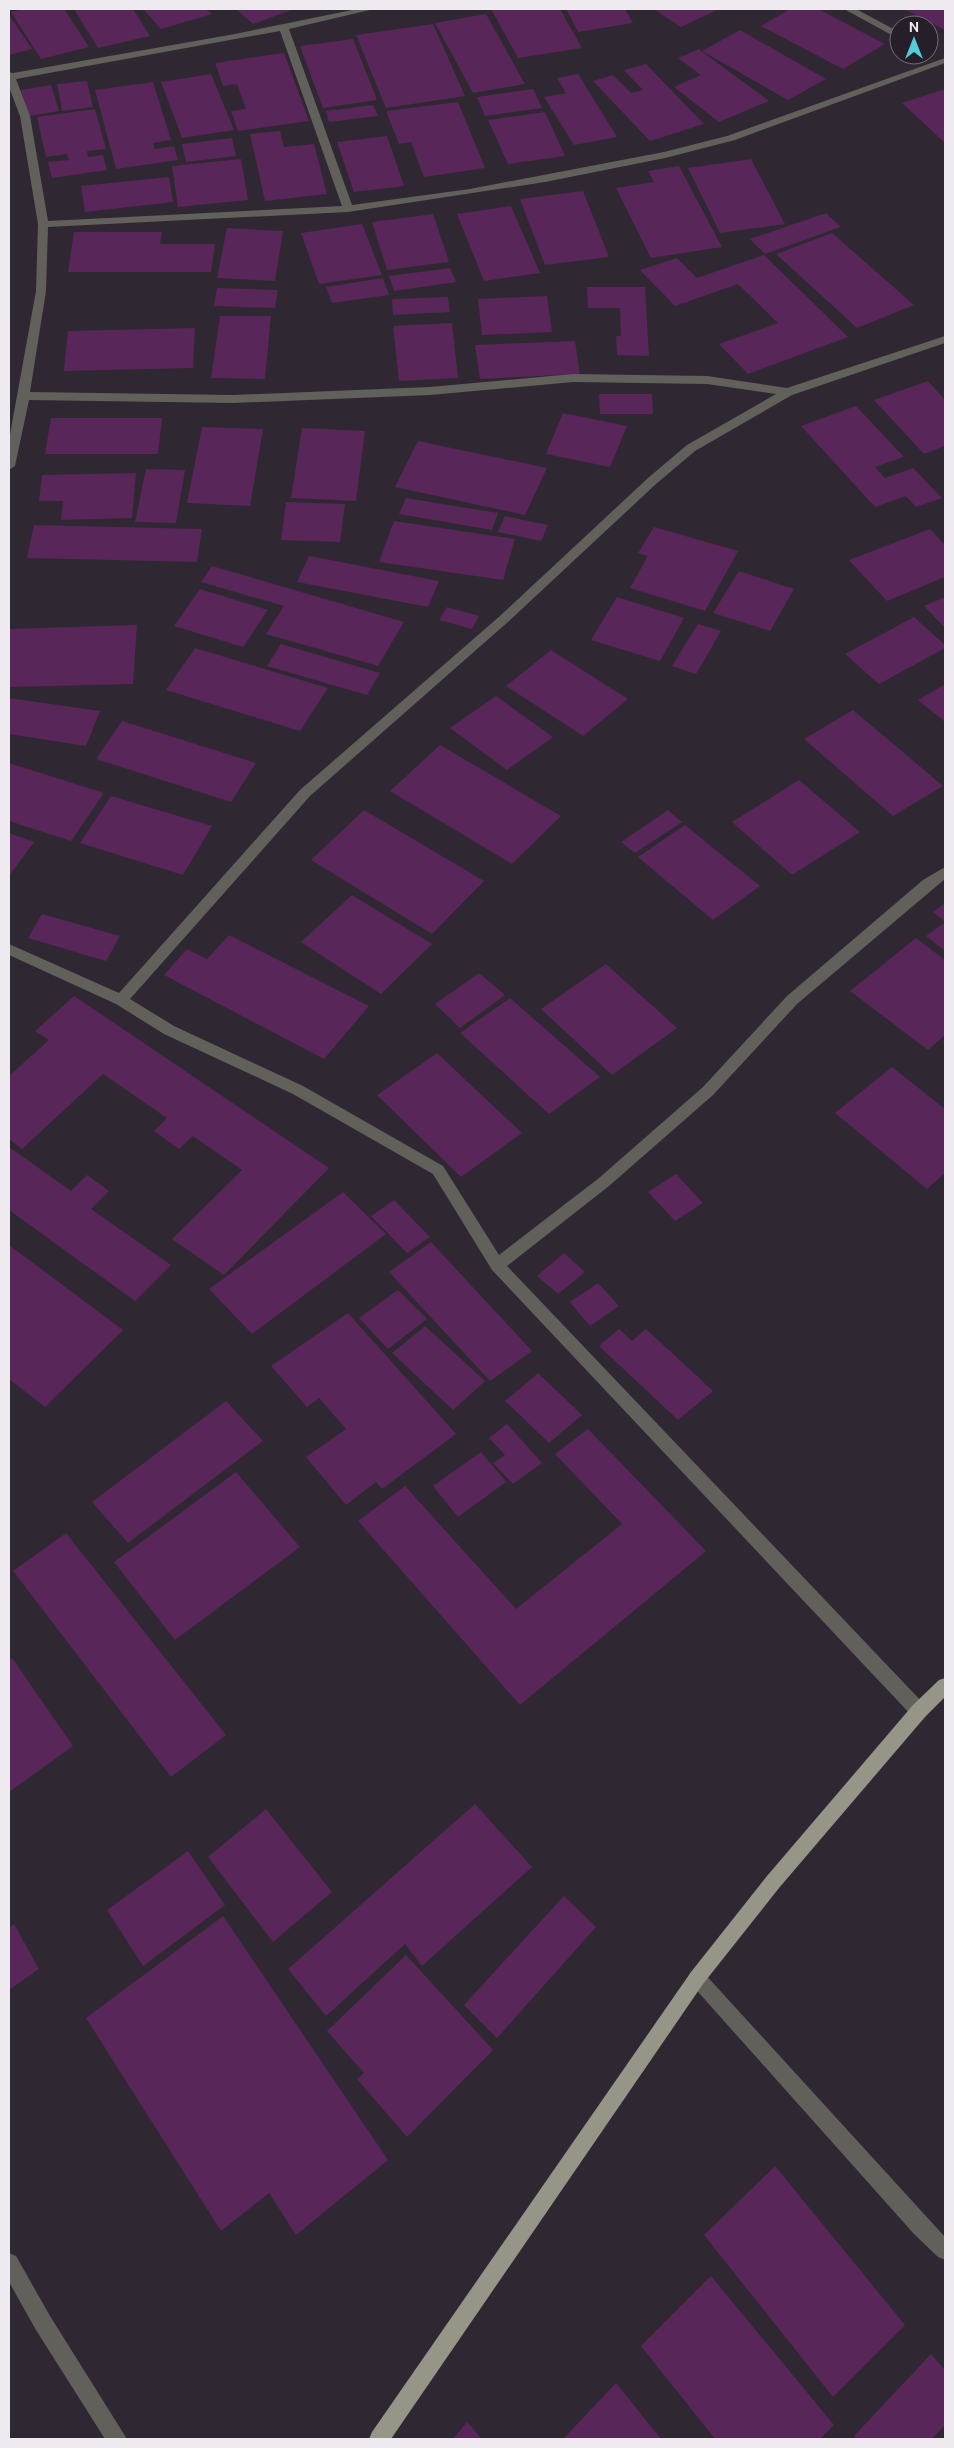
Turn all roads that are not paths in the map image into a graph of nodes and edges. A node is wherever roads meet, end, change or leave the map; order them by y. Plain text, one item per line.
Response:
1 (369, 9) edge
2 (849, 9) edge
3 (284, 29) junction
4 (889, 31) edge
5 (944, 60) edge
6 (9, 76) edge
7 (348, 209) junction
8 (43, 224) junction
9 (945, 339) edge
10 (788, 392) junction
11 (24, 396) junction
12 (9, 466) edge
13 (945, 872) edge
14 (9, 949) edge
15 (121, 1000) junction
16 (497, 1264) junction
17 (945, 1686) edge
18 (919, 1712) junction
19 (697, 1978) junction
20 (945, 2250) edge
21 (9, 2263) edge
22 (117, 2439) edge
23 (379, 2439) edge

1 - 3 street
2 - 4 street
3 - 6 street
3 - 7 street
5 - 7 street
6 - 8 street
7 - 8 street
8 - 11 street
9 - 10 street
10 - 11 street
10 - 15 street
11 - 12 street
13 - 16 street
14 - 15 street
15 - 16 street
16 - 18 street
17 - 18 main road
18 - 19 main road
19 - 20 street
19 - 23 main road
21 - 22 street

